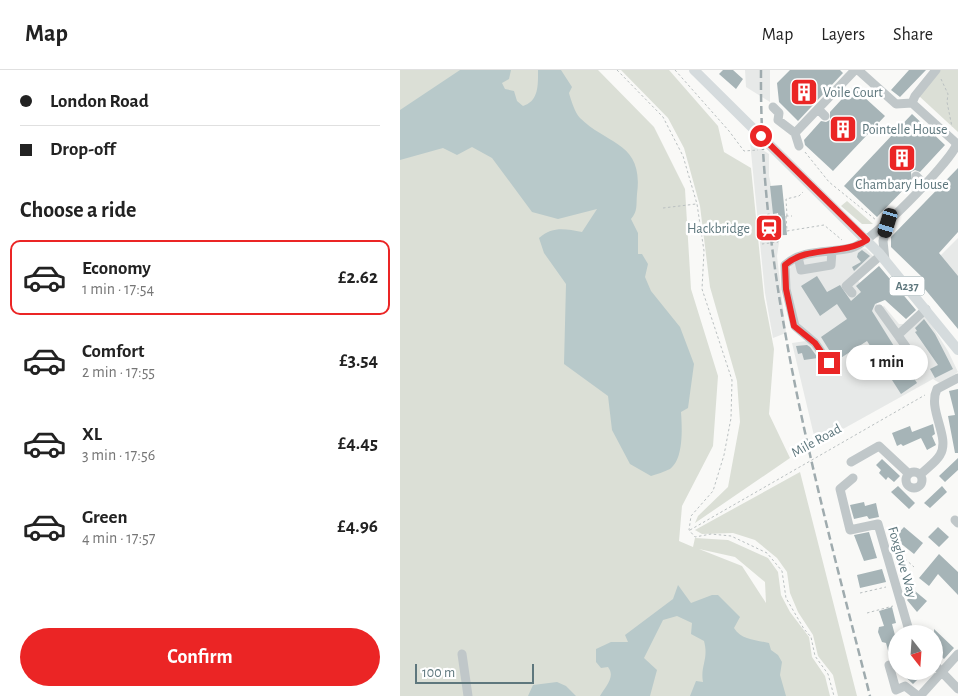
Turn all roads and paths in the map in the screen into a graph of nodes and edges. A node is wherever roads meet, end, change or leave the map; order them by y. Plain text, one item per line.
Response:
1 (617, 70) edge
2 (675, 70) edge
3 (694, 70) edge
4 (856, 70) edge
5 (936, 70) edge
6 (912, 103) junction
7 (773, 107) dead end
8 (818, 109) junction
9 (825, 116) dead end
10 (952, 130) dead end
11 (795, 133) junction
12 (799, 146) joint
13 (758, 150) dead end
14 (916, 176) dead end
15 (924, 184) junction
16 (805, 190) dead end
17 (697, 204) junction
18 (663, 208) dead end
19 (771, 216) dead end
20 (776, 216) junction
21 (786, 216) junction
22 (792, 216) dead end
23 (886, 225) junction
24 (765, 227) dead end
25 (867, 240) junction
26 (845, 241) dead end
27 (832, 251) junction
28 (798, 257) junction
29 (883, 258) junction
30 (852, 293) dead end
31 (879, 309) dead end
32 (926, 310) junction
33 (898, 335) junction
34 (958, 350) edge
35 (829, 363) dead end
36 (922, 369) dead end
37 (958, 378) edge
38 (936, 389) junction
39 (850, 462) dead end
40 (909, 474) junction
41 (920, 474) junction
42 (853, 478) dead end
43 (689, 530) junction
44 (885, 549) junction
45 (914, 567) dead end
46 (895, 584) junction
47 (860, 594) dead end
48 (901, 604) junction
49 (867, 613) dead end
50 (907, 625) edge
51 (462, 654) dead end
52 (958, 654) edge
53 (943, 670) edge
54 (943, 672) edge
55 (893, 680) edge
56 (934, 680) edge
57 (958, 689) edge
58 (468, 696) edge
59 (834, 696) edge
60 (919, 696) edge

1 - 17 path
2 - 13 path
3 - 25 main road, A237
4 - 6 street
4 - 8 street
5 - 6 street
5 - 10 path
6 - 15 street
7 - 11 street
8 - 9 street
8 - 11 street
11 - 12 street
12 - 23 path
14 - 15 street
15 - 23 street
16 - 21 path
17 - 18 path
17 - 43 path
19 - 20 path
20 - 21 path
20 - 24 path
21 - 22 path
21 - 26 path
23 - 25 street
23 - 29 street
25 - 27 street
25 - 29 main road, A237
27 - 28 street
27 - 28 street
28 - 35 street
29 - 30 street
29 - 32 main road, A237
31 - 33 street
32 - 33 street
32 - 34 main road, A237
33 - 36 street
37 - 38 street
38 - 41 street
38 - 43 path, Mile Road
39 - 40 street
40 - 41 street
40 - 41 street
42 - 44 street, Foxglove Way
43 - 59 path
44 - 45 path
44 - 46 street, Foxglove Way
46 - 47 path
46 - 48 street, Foxglove Way
48 - 49 path
48 - 50 street, Foxglove Way
51 - 58 street
52 - 53 street
54 - 57 street
55 - 60 street
56 - 60 street

